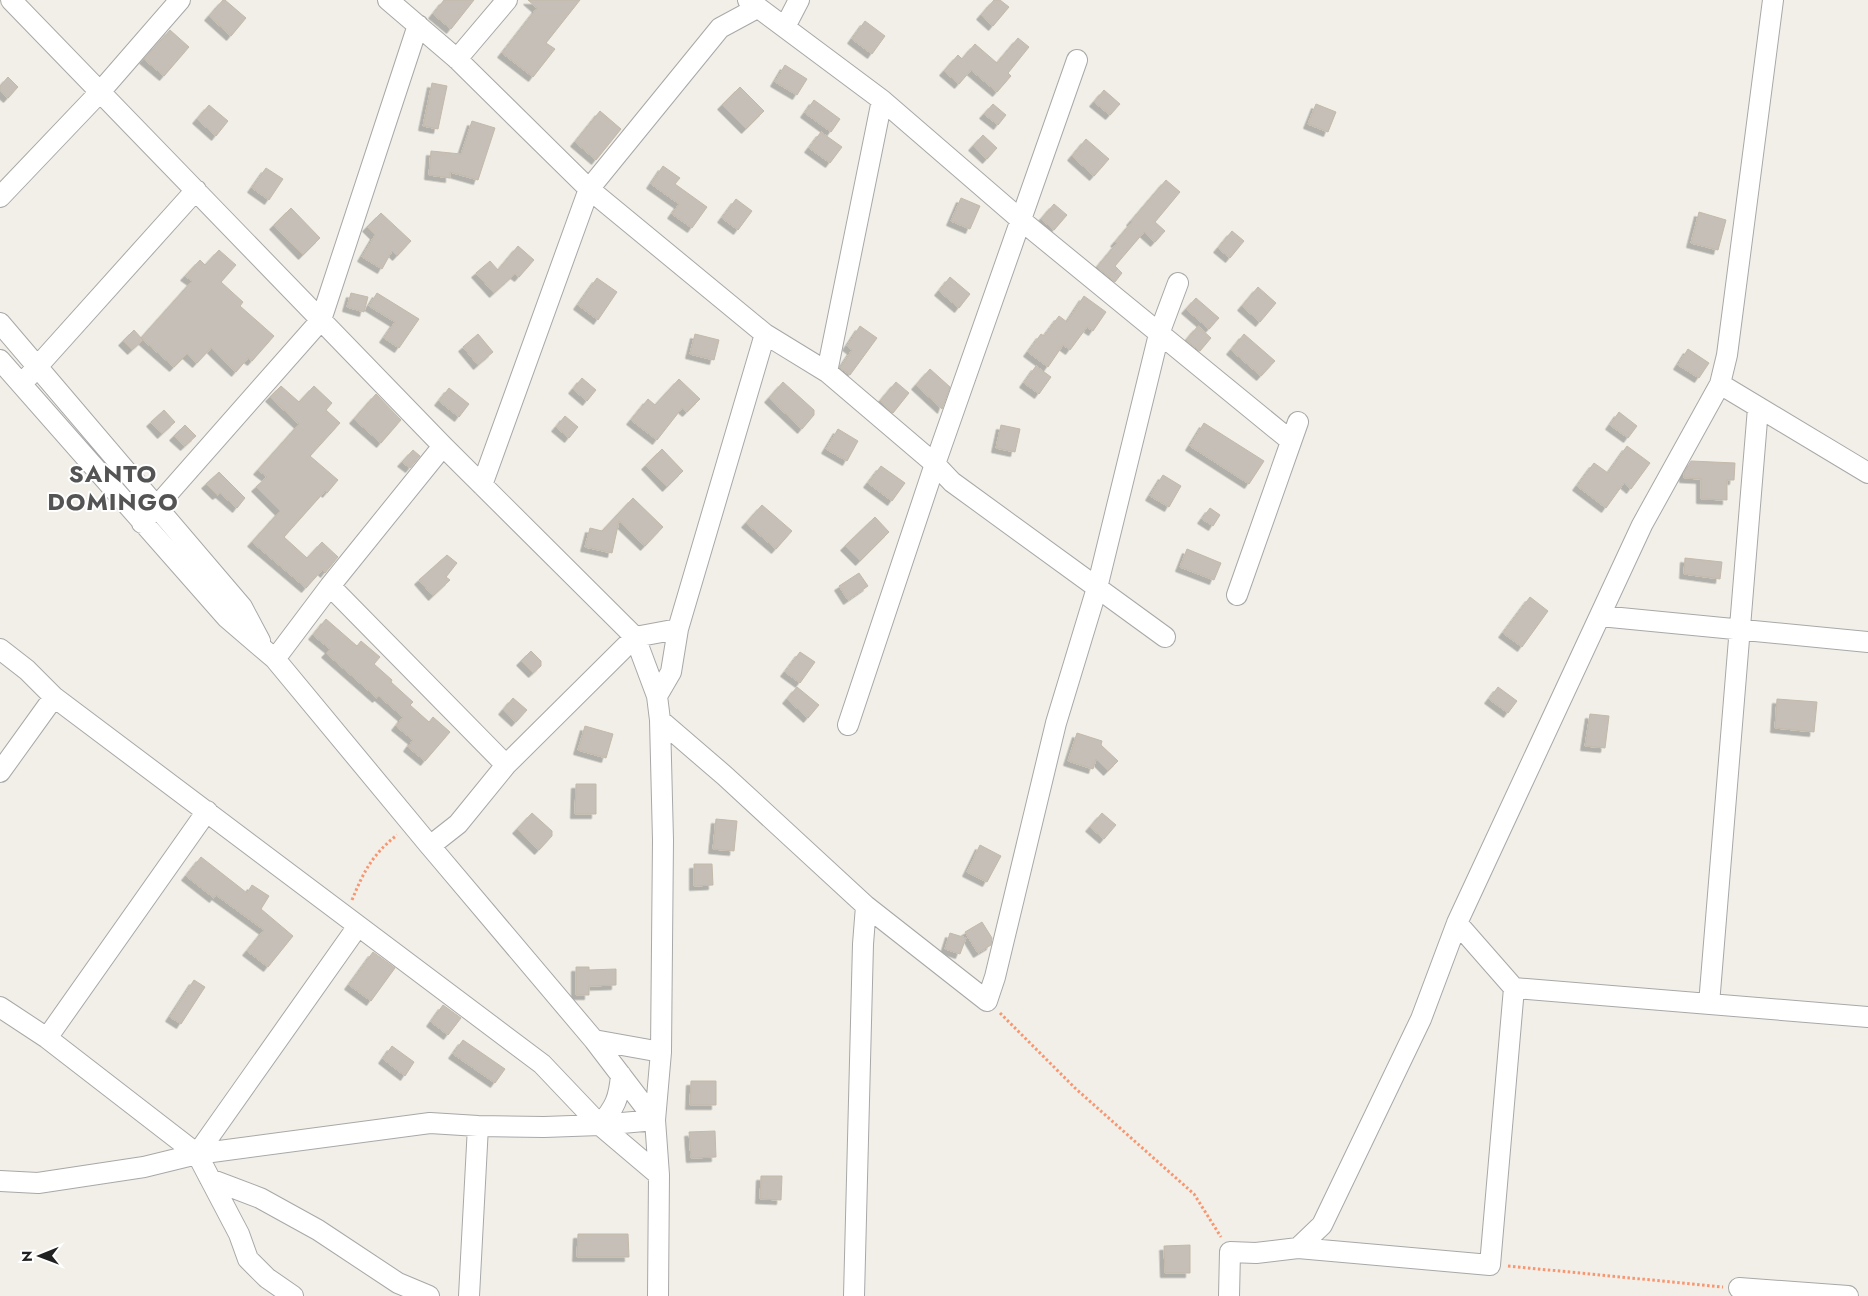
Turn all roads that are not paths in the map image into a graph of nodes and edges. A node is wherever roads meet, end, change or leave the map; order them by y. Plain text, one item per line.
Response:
1 (11, 0) edge
2 (180, 0) edge
3 (388, 0) edge
4 (507, 0) edge
5 (799, 0) edge
6 (1773, 0) edge
7 (753, 4) edge
8 (418, 25) junction
9 (785, 27) junction
10 (457, 59) junction
11 (1077, 60) dead end
12 (100, 92) junction
13 (882, 100) junction
14 (589, 189) junction
15 (196, 190) junction
16 (0, 197) edge
17 (1022, 221) junction
18 (1178, 283) dead end
19 (321, 320) junction
20 (0, 323) edge
21 (765, 334) junction
22 (1159, 334) junction
23 (0, 360) edge
24 (38, 368) junction
25 (827, 372) junction
26 (21, 383) junction
27 (1720, 384) junction
28 (1758, 408) junction
29 (1298, 422) dead end
30 (1291, 441) junction
31 (443, 446) junction
32 (935, 464) junction
33 (1868, 473) edge
34 (482, 485) junction
35 (158, 506) junction
36 (142, 523) junction
37 (330, 586) junction
38 (1097, 588) junction
39 (1237, 595) dead end
40 (1600, 616) junction
41 (678, 629) junction
42 (1741, 630) junction
43 (1165, 636) dead end
44 (635, 637) junction
45 (1868, 642) edge
46 (0, 648) edge
47 (269, 653) junction
48 (657, 696) junction
49 (54, 697) junction
50 (660, 720) junction
51 (848, 725) dead end
52 (506, 765) junction
53 (0, 772) edge
54 (207, 811) junction
55 (430, 846) junction
56 (866, 906) junction
57 (351, 921) junction
58 (1457, 923) junction
59 (1514, 988) junction
60 (1709, 1004) junction
61 (0, 1007) edge
62 (1868, 1017) edge
63 (47, 1038) junction
64 (594, 1040) junction
65 (661, 1052) junction
66 (621, 1075) junction
67 (656, 1120) junction
68 (600, 1125) junction
69 (478, 1126) junction
70 (196, 1154) junction
71 (659, 1175) junction
72 (210, 1179) junction
73 (0, 1181) edge
74 (1298, 1248) junction
75 (1739, 1288) road end
76 (294, 1296) edge
77 (429, 1296) edge
78 (469, 1296) edge
79 (658, 1296) edge
80 (854, 1296) edge
81 (1229, 1296) edge
82 (1848, 1296) edge

1 - 12 street
2 - 12 street
3 - 8 street
4 - 10 street
5 - 9 street
6 - 27 street
7 - 9 street
7 - 14 street
8 - 10 street
8 - 19 street
9 - 13 street
10 - 14 street
11 - 17 street
12 - 15 street
12 - 16 street
13 - 17 street
13 - 25 street
14 - 21 street
14 - 34 street
15 - 19 street
15 - 24 street
17 - 22 street
17 - 32 street
18 - 22 street
19 - 31 street
19 - 35 street
20 - 24 street
21 - 25 street
21 - 41 street
22 - 30 street
22 - 38 street
23 - 26 street
24 - 26 street
24 - 35 street
25 - 32 street
26 - 36 street
27 - 28 street
27 - 40 street
28 - 33 street
28 - 42 street
29 - 30 street
30 - 39 street
31 - 34 street
31 - 37 street
32 - 38 street
32 - 51 street
34 - 44 street
35 - 36 street
35 - 47 street
36 - 47 street
37 - 47 street
37 - 52 street
38 - 43 street
38 - 56 street
40 - 42 street
40 - 58 street
41 - 44 street
41 - 48 street
42 - 45 street
42 - 60 street
44 - 48 street
44 - 52 street
46 - 49 street
47 - 55 street
48 - 50 street
49 - 53 street
49 - 54 street
50 - 56 street
50 - 65 street
52 - 55 street
54 - 57 street
54 - 63 street
55 - 64 street
56 - 80 street
57 - 68 street
57 - 70 street
58 - 59 street
58 - 74 street
59 - 60 street
59 - 74 street
60 - 62 street
61 - 63 street
63 - 70 street
64 - 65 street
64 - 66 street
65 - 67 street
66 - 67 street
66 - 68 street
67 - 68 street
67 - 71 street
68 - 69 street
68 - 71 street
69 - 70 street
69 - 78 street
70 - 72 street
70 - 73 street
71 - 79 street
72 - 76 street
72 - 77 street
74 - 81 street
75 - 82 street

